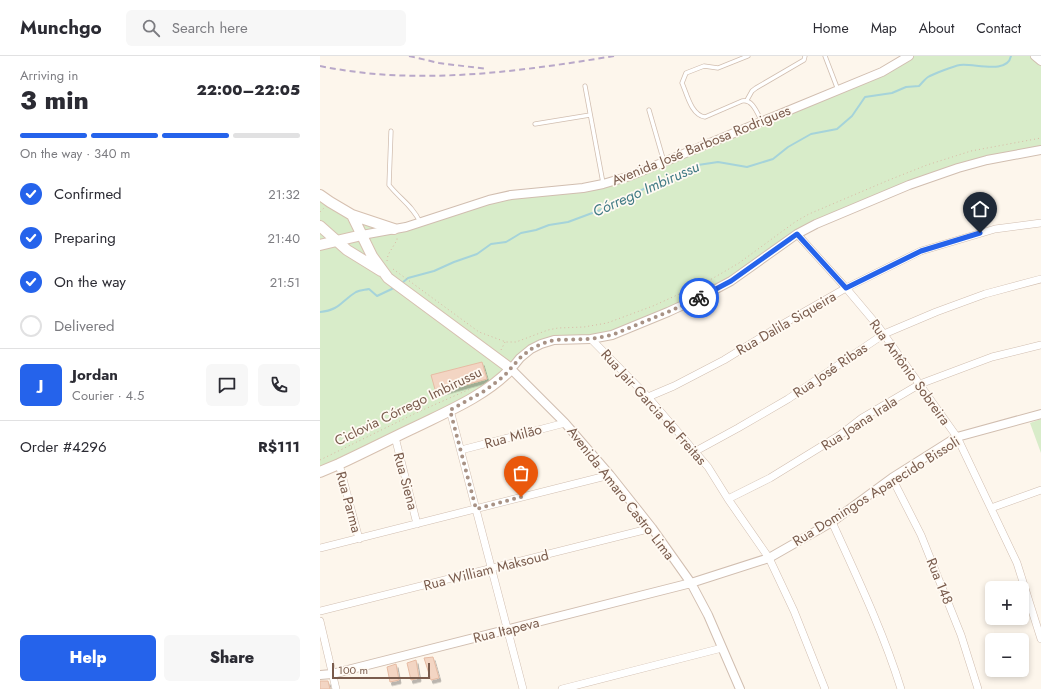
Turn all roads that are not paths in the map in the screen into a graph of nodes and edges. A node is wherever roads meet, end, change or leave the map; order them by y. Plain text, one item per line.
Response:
1 (748, 56) edge
2 (805, 56) edge
3 (825, 56) edge
4 (909, 56) edge
5 (1035, 56) edge
6 (1041, 61) edge
7 (585, 86) dead end
8 (838, 90) junction
9 (747, 100) junction
10 (649, 110) dead end
11 (590, 115) junction
12 (762, 122) junction
13 (535, 124) dead end
14 (391, 131) dead end
15 (1041, 150) edge
16 (664, 162) junction
17 (603, 184) junction
18 (320, 195) edge
19 (352, 215) junction
20 (420, 222) junction
21 (1041, 223) edge
22 (320, 226) edge
23 (394, 229) junction
24 (797, 234) junction
25 (362, 235) junction
26 (336, 241) junction
27 (320, 245) edge
28 (388, 273) junction
29 (1041, 279) edge
30 (846, 288) junction
31 (884, 334) junction
32 (591, 339) junction
33 (1041, 345) edge
34 (511, 369) junction
35 (920, 384) junction
36 (648, 397) junction
37 (450, 410) junction
38 (1041, 414) edge
39 (565, 423) junction
40 (395, 437) junction
41 (957, 437) junction
42 (461, 450) junction
43 (694, 452) junction
44 (339, 464) junction
45 (320, 472) edge
46 (610, 474) junction
47 (892, 478) junction
48 (1041, 490) edge
49 (728, 499) junction
50 (991, 508) junction
51 (476, 509) junction
52 (832, 522) junction
53 (417, 524) junction
54 (652, 528) junction
55 (358, 539) junction
56 (320, 548) edge
57 (769, 558) junction
58 (492, 568) junction
59 (691, 583) junction
60 (320, 611) edge
61 (320, 621) edge
62 (508, 630) junction
63 (1041, 639) edge
64 (722, 648) junction
65 (332, 674) junction
66 (320, 675) edge
67 (336, 689) edge
68 (524, 689) edge
69 (562, 689) edge
70 (740, 689) edge
71 (825, 689) edge
72 (901, 689) edge
73 (978, 689) edge

1 - 9 lane
2 - 9 lane
3 - 8 lane
4 - 8 street, Avenida José Barbosa Rodrigues
5 - 6 street
7 - 11 lane
8 - 12 street, Avenida José Barbosa Rodrigues
9 - 12 lane
10 - 16 lane
11 - 13 lane
11 - 17 lane
12 - 16 street, Avenida José Barbosa Rodrigues
14 - 20 lane
15 - 24 street
16 - 17 street, Avenida José Barbosa Rodrigues
17 - 20 street, Avenida José Barbosa Rodrigues
18 - 19 main road
19 - 23 main road
19 - 25 main road, Avenida Amaro Castro Lima
20 - 23 street, Avenida José Barbosa Rodrigues
21 - 30 street, Rua Dalila Siqueira
22 - 26 main road, Avenida Amaro Castro Lima
23 - 25 street, Avenida José Barbosa Rodrigues
24 - 30 street, Rua Antônio Sobreira
24 - 32 street
25 - 26 main road, Avenida José Barbosa Rodrigues
25 - 28 main road, Avenida Amaro Castro Lima
26 - 27 main road, Avenida José Barbosa Rodrigues
26 - 28 main road, Avenida Amaro Castro Lima
28 - 34 main road, Avenida Amaro Castro Lima
29 - 31 street, Rua José Ribas
30 - 31 street, Rua Antônio Sobreira
30 - 36 street, Rua Dalila Siqueira
31 - 35 street, Rua Antônio Sobreira
31 - 43 street, Rua José Ribas
32 - 34 street
32 - 36 street, Rua Jair Garcia de Freitas
33 - 35 street, Rua Joana Irala
34 - 37 main road
34 - 39 street, Avenida Amaro Castro Lima
35 - 41 street, Rua Antônio Sobreira
35 - 49 street, Rua Joana Irala
36 - 43 street, Rua Jair Garcia de Freitas
37 - 40 main road
37 - 42 street
38 - 41 street, Rua Domingos Aparecido Bissoli
39 - 42 street, Rua Milão
39 - 46 street, Avenida Amaro Castro Lima
40 - 44 main road
40 - 53 street, Rua Siena
41 - 47 street, Rua Domingos Aparecido Bissoli
41 - 50 street, Rua Antônio Sobreira
42 - 51 street
43 - 49 street, Rua Jair Garcia de Freitas
44 - 45 main road
44 - 55 street, Rua Parma
46 - 51 street
46 - 54 street, Avenida Amaro Castro Lima
47 - 52 street, Rua Domingos Aparecido Bissoli
47 - 73 street, Rua 148
48 - 50 street
49 - 57 street, Rua Jair Garcia de Freitas
50 - 63 street, Rua Antônio Sobreira
51 - 53 street
51 - 58 street
52 - 57 street, Rua Domingos Aparecido Bissoli
52 - 72 street
53 - 55 street
54 - 58 street, Rua William Maksoud
54 - 59 street, Avenida Amaro Castro Lima
55 - 56 street
57 - 59 street, Rua Domingos Aparecido Bissoli
57 - 71 street, Rua Jair Garcia de Freitas
58 - 60 street, Rua William Maksoud
58 - 62 street
59 - 62 street, Rua Itapeva
59 - 64 street, Avenida Amaro Castro Lima
61 - 65 street
62 - 65 street, Rua Itapeva
62 - 68 street
64 - 69 street
64 - 70 street, Avenida Amaro Castro Lima
65 - 66 street, Rua Itapeva
65 - 67 street

